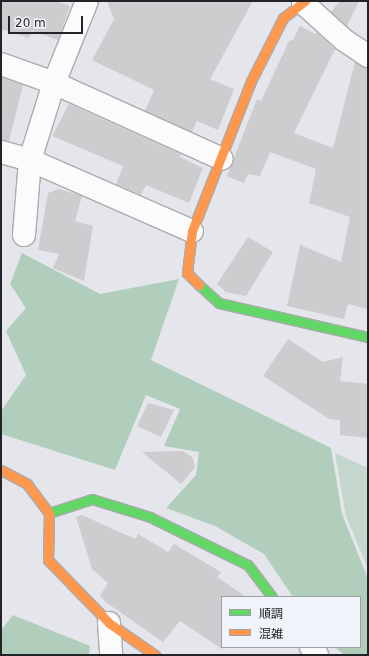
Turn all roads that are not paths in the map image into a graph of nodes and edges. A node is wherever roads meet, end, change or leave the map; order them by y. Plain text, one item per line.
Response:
1 (86, 1) edge
2 (304, 2) edge
3 (368, 56) edge
4 (1, 64) edge
5 (54, 83) junction
6 (1, 152) edge
7 (222, 159) junction
8 (30, 160) junction
9 (192, 231) junction
10 (24, 235) dead end
11 (368, 337) edge
12 (1, 470) edge
13 (50, 513) junction
14 (271, 596) edge
15 (109, 623) junction
16 (111, 655) edge
17 (155, 655) edge

1 - 5 street
2 - 3 street
2 - 7 street
4 - 5 street
5 - 7 street
5 - 8 street
6 - 8 street
7 - 9 street
8 - 9 street
8 - 10 street
9 - 11 street
12 - 13 street
13 - 14 street
13 - 15 street
15 - 16 street
15 - 17 street

